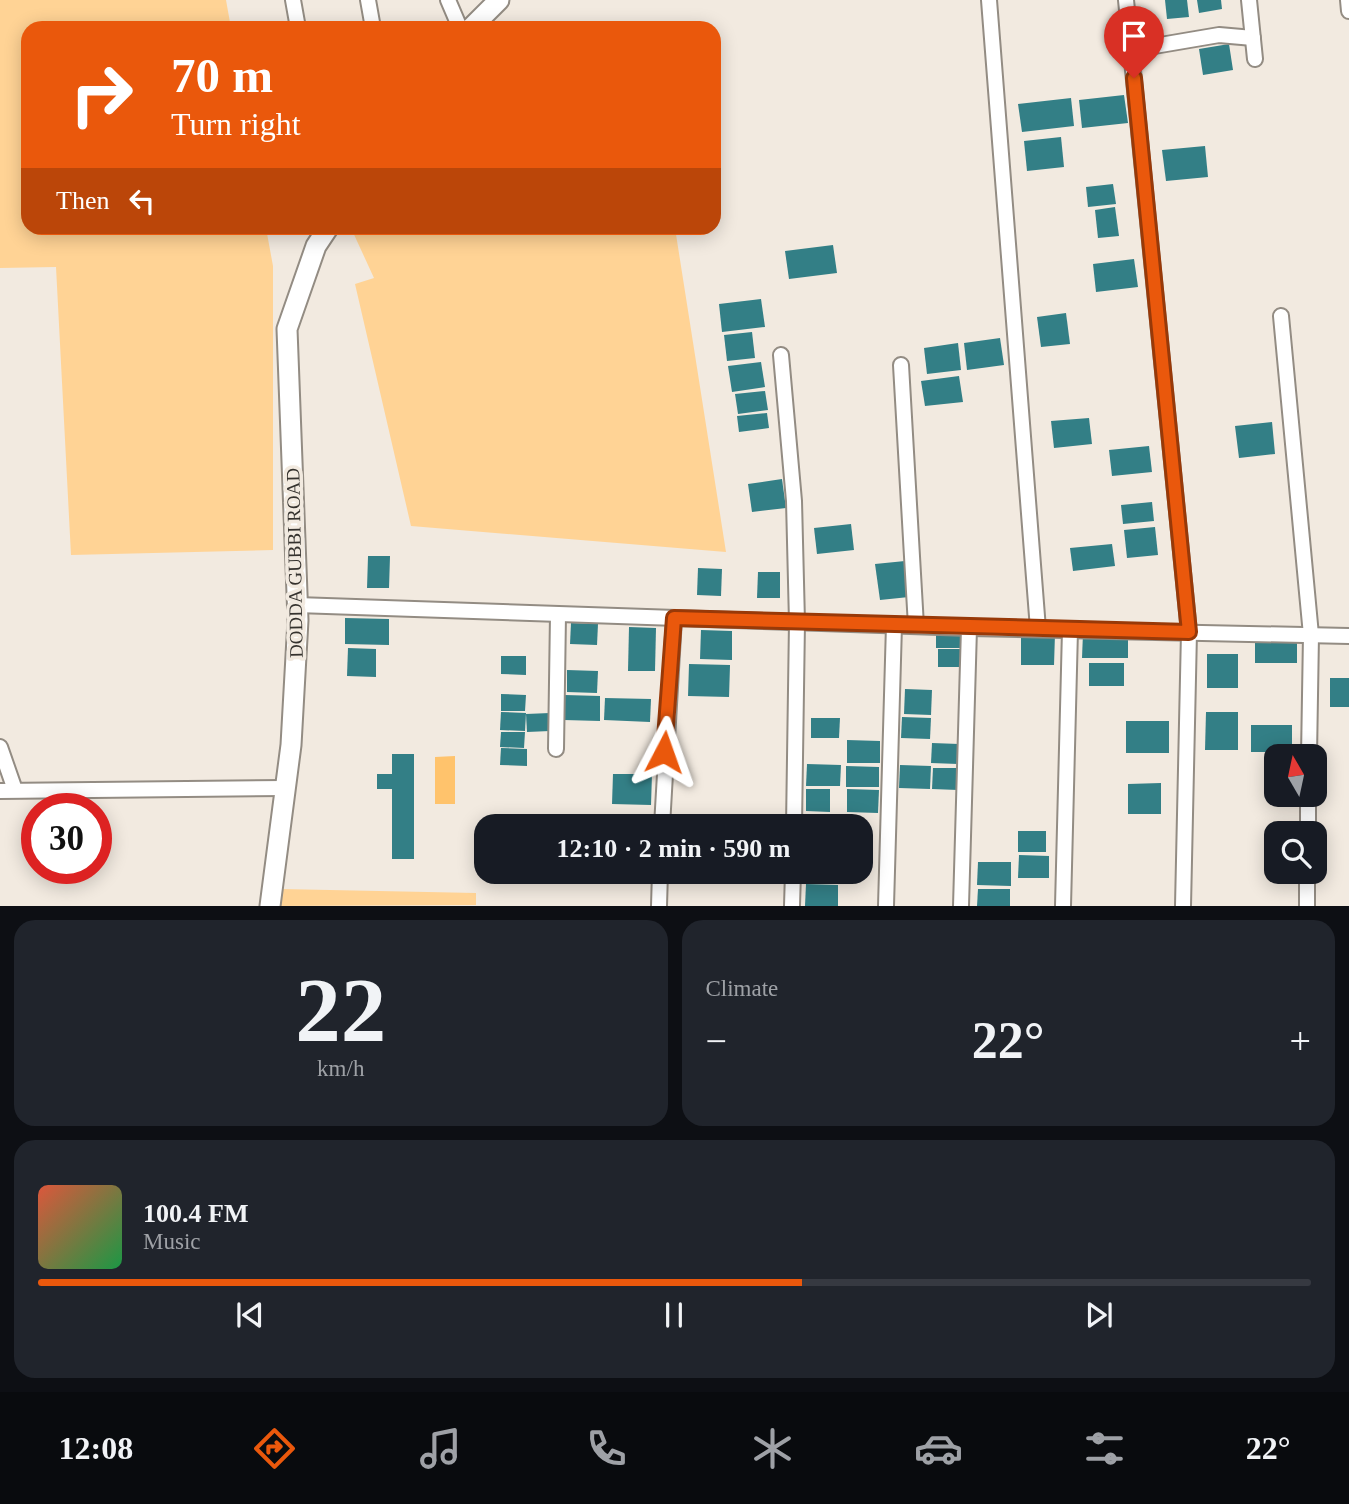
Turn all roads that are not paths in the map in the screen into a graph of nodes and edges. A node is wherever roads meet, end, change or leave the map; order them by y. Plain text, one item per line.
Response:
1 (293, 0) edge
2 (368, 0) edge
3 (448, 0) edge
4 (499, 0) edge
5 (989, 0) edge
6 (1126, 0) edge
7 (1249, 0) edge
8 (1348, 0) edge
9 (1349, 11) edge
10 (297, 21) edge
11 (372, 21) edge
12 (457, 21) edge
13 (478, 21) edge
14 (1253, 38) junction
15 (1131, 50) junction
16 (1255, 59) dead end
17 (323, 235) edge
18 (1281, 316) dead end
19 (781, 355) dead end
20 (901, 365) dead end
21 (297, 605) junction
22 (558, 615) junction
23 (674, 618) junction
24 (797, 622) junction
25 (894, 625) junction
26 (916, 626) junction
27 (970, 628) junction
28 (1038, 629) junction
29 (1070, 630) junction
30 (1189, 632) junction
31 (1311, 635) junction
32 (1349, 636) edge
33 (1309, 744) edge
34 (0, 747) edge
35 (556, 749) dead end
36 (285, 788) junction
37 (8, 790) edge
38 (663, 814) edge
39 (794, 814) edge
40 (660, 884) edge
41 (793, 884) edge
42 (1307, 884) edge
43 (270, 905) edge
44 (659, 905) edge
45 (792, 905) edge
46 (886, 905) edge
47 (961, 905) edge
48 (1063, 905) edge
49 (1184, 905) edge
50 (1307, 905) edge

1 - 10 street
2 - 11 street
3 - 12 street
4 - 13 main road
5 - 28 street
6 - 15 street
7 - 14 street
8 - 9 street
14 - 15 street
14 - 16 street
15 - 30 street
17 - 21 main road, DODDA GUBBI ROAD
18 - 31 street
19 - 24 street
20 - 26 street
21 - 22 street
21 - 36 main road, DODDA GUBBI ROAD
22 - 23 street
22 - 35 street
23 - 24 street
23 - 38 street
24 - 25 street
24 - 39 street
25 - 26 street
25 - 46 street
26 - 27 street
27 - 28 street
27 - 47 street
28 - 29 street
29 - 30 street
29 - 48 street
30 - 31 street
30 - 49 street
31 - 32 street
31 - 33 street
34 - 37 street
36 - 37 street
36 - 43 main road, DODDA GUBBI ROAD
40 - 44 street
41 - 45 street
42 - 50 street

